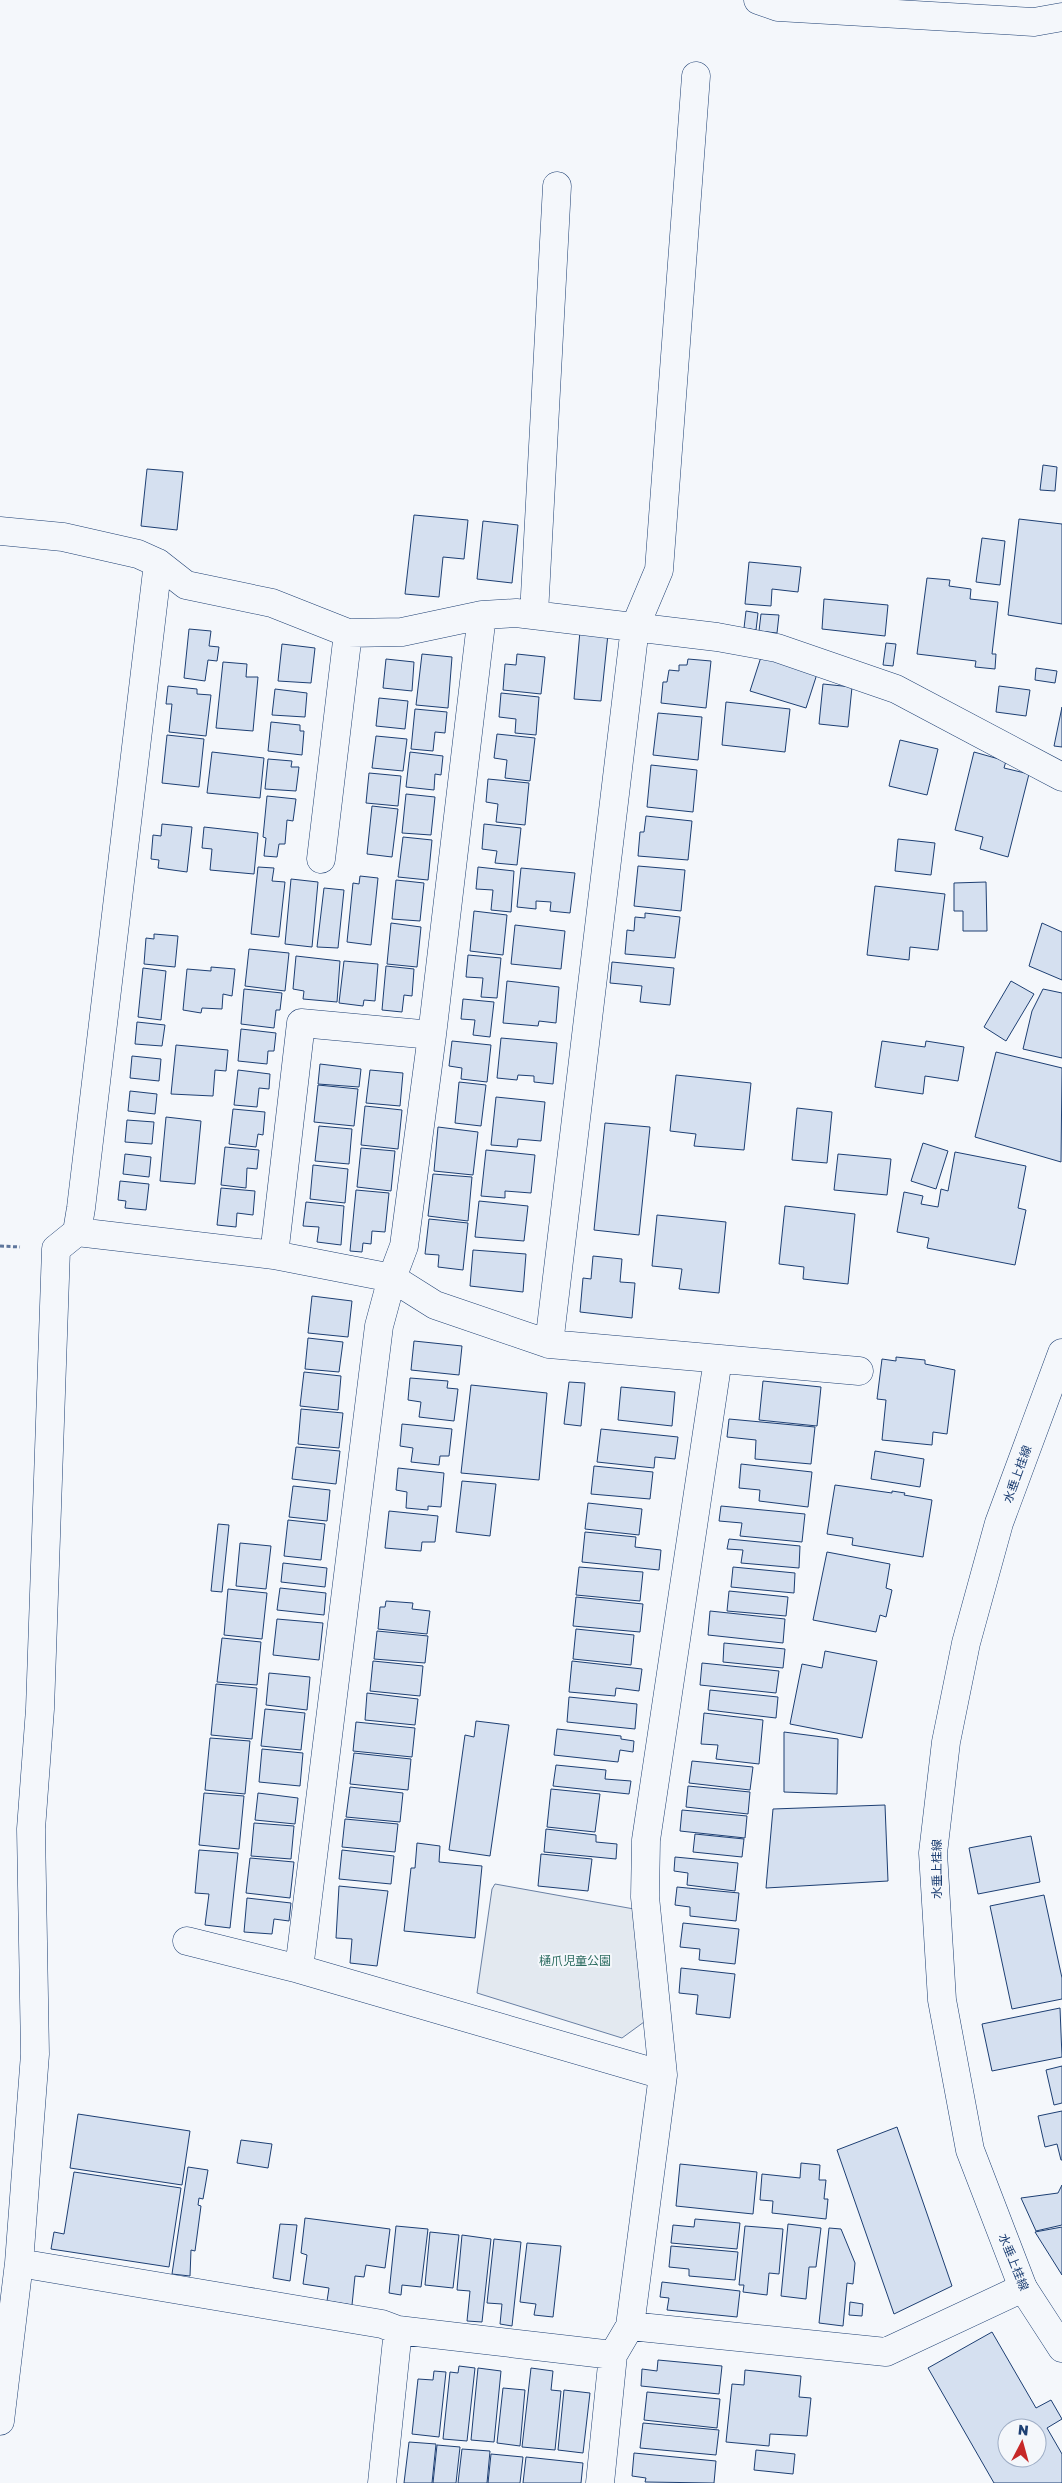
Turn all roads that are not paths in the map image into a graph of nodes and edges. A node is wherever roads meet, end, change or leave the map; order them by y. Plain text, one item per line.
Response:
1 (758, 0) edge
2 (1062, 17) edge
3 (696, 76) dead end
4 (557, 186) dead end
5 (0, 531) edge
6 (158, 563) junction
7 (534, 614) junction
8 (482, 615) junction
9 (635, 627) junction
10 (348, 632) junction
11 (1062, 777) edge
12 (321, 859) dead end
13 (432, 1034) junction
14 (77, 1232) junction
15 (274, 1255) junction
16 (392, 1278) junction
17 (549, 1344) junction
18 (1062, 1353) edge
19 (718, 1358) junction
20 (859, 1371) dead end
21 (187, 1940) dead end
22 (299, 1969) junction
23 (663, 2074) junction
24 (19, 2263) junction
25 (1023, 2288) junction
26 (630, 2326) junction
27 (398, 2330) junction
28 (1062, 2348) edge
29 (613, 2355) junction
30 (0, 2421) edge
31 (382, 2483) edge
32 (600, 2483) edge

1 - 2 street
3 - 9 street
4 - 7 street
5 - 6 street
6 - 10 street
6 - 14 street
7 - 8 street
7 - 9 street
8 - 10 street
8 - 13 street
9 - 11 street
9 - 17 street
10 - 12 street
13 - 15 street
13 - 16 street
14 - 15 street
14 - 24 street
15 - 16 street
16 - 17 street
16 - 22 street
17 - 19 street
18 - 25 street, 水垂上桂線
19 - 20 street
19 - 23 street
21 - 22 street
22 - 23 street
23 - 26 street
24 - 27 street
24 - 30 street
25 - 26 street
25 - 28 street, 水垂上桂線
26 - 29 street
27 - 29 street
27 - 31 street
29 - 32 street

